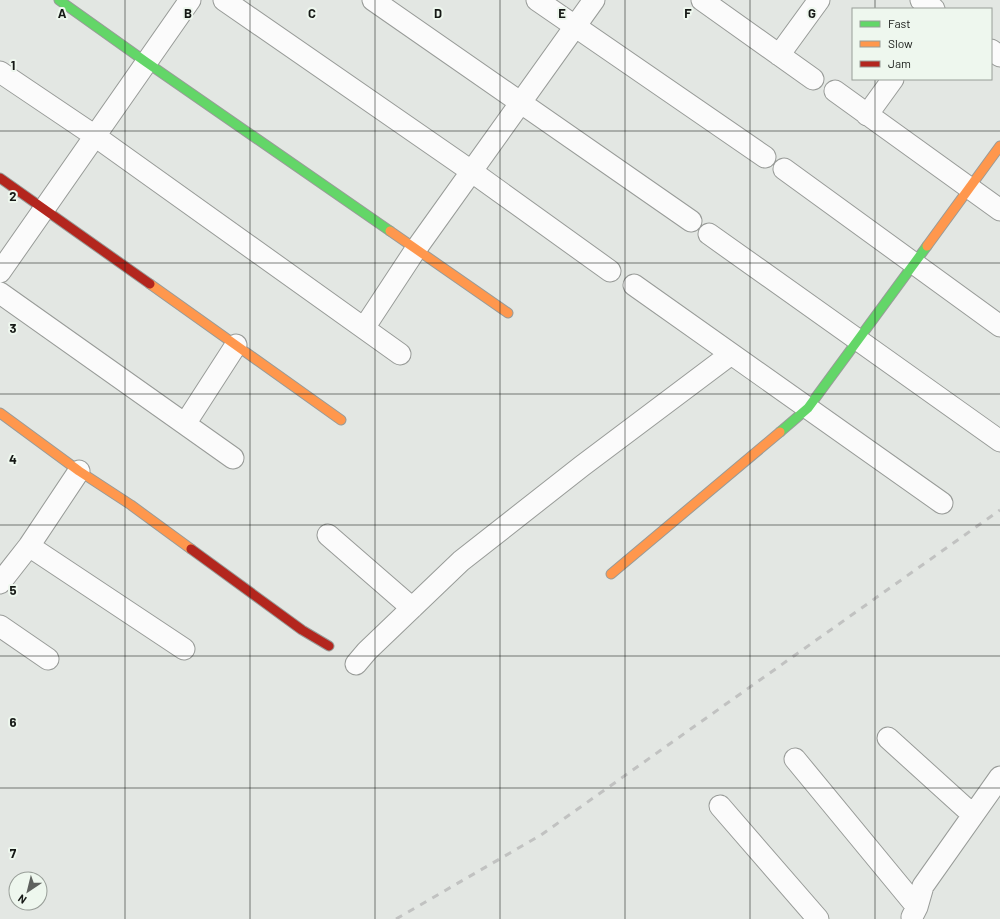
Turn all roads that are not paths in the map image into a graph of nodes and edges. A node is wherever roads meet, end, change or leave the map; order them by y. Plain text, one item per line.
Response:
1 (58, 0) edge
2 (190, 0) edge
3 (224, 0) edge
4 (373, 0) edge
5 (537, 0) edge
6 (594, 0) edge
7 (702, 0) edge
8 (819, 0) edge
9 (921, 0) edge
10 (933, 8) edge
11 (575, 27) junction
12 (779, 55) junction
13 (146, 62) junction
14 (0, 72) edge
15 (813, 79) dead end
16 (892, 80) edge
17 (835, 91) dead end
18 (520, 103) junction
19 (867, 115) junction
20 (95, 136) junction
21 (1000, 146) edge
22 (765, 157) dead end
23 (784, 169) dead end
24 (471, 172) junction
25 (0, 178) edge
26 (969, 188) junction
27 (44, 209) junction
28 (1000, 210) edge
29 (691, 221) dead end
30 (708, 234) dead end
31 (416, 249) junction
32 (914, 263) junction
33 (610, 271) dead end
34 (0, 272) edge
35 (634, 285) dead end
36 (0, 293) edge
37 (508, 313) dead end
38 (1000, 326) edge
39 (364, 328) junction
40 (859, 340) junction
41 (236, 345) junction
42 (400, 354) dead end
43 (731, 354) junction
44 (808, 408) junction
45 (0, 413) edge
46 (341, 420) dead end
47 (185, 424) junction
48 (1000, 441) edge
49 (233, 458) dead end
50 (79, 471) junction
51 (942, 503) dead end
52 (328, 535) dead end
53 (29, 546) junction
54 (611, 574) dead end
55 (0, 583) edge
56 (412, 608) junction
57 (0, 626) edge
58 (329, 646) dead end
59 (184, 649) dead end
60 (48, 659) dead end
61 (356, 664) dead end
62 (888, 738) dead end
63 (796, 760) dead end
64 (1000, 777) edge
65 (720, 806) dead end
66 (973, 816) junction
67 (914, 913) edge
68 (818, 919) edge

1 - 13 street
2 - 13 street
3 - 24 street
4 - 18 street
5 - 11 street
6 - 11 street
7 - 12 street
8 - 12 street
9 - 10 street
11 - 18 street
11 - 22 street
12 - 15 street
13 - 20 street
13 - 31 street
14 - 20 street
16 - 19 street
17 - 19 street
18 - 24 street
18 - 29 street
19 - 26 street
20 - 27 street
20 - 39 street
21 - 26 street
23 - 32 street
24 - 31 street
24 - 33 street
25 - 27 street
26 - 28 street
26 - 32 street
27 - 34 street
27 - 41 street
30 - 40 street
31 - 37 street
31 - 39 street
32 - 38 street
32 - 40 street
35 - 43 street
36 - 47 street
39 - 42 street
40 - 44 street
40 - 48 street
41 - 46 street
41 - 47 street
43 - 44 street
43 - 56 street
44 - 51 street
44 - 54 street
45 - 50 street
47 - 49 street
50 - 53 street
50 - 58 street
52 - 56 street
53 - 55 street
53 - 59 street
56 - 61 street
57 - 60 street
62 - 66 street
63 - 67 street
64 - 66 street
65 - 68 street
66 - 67 street

